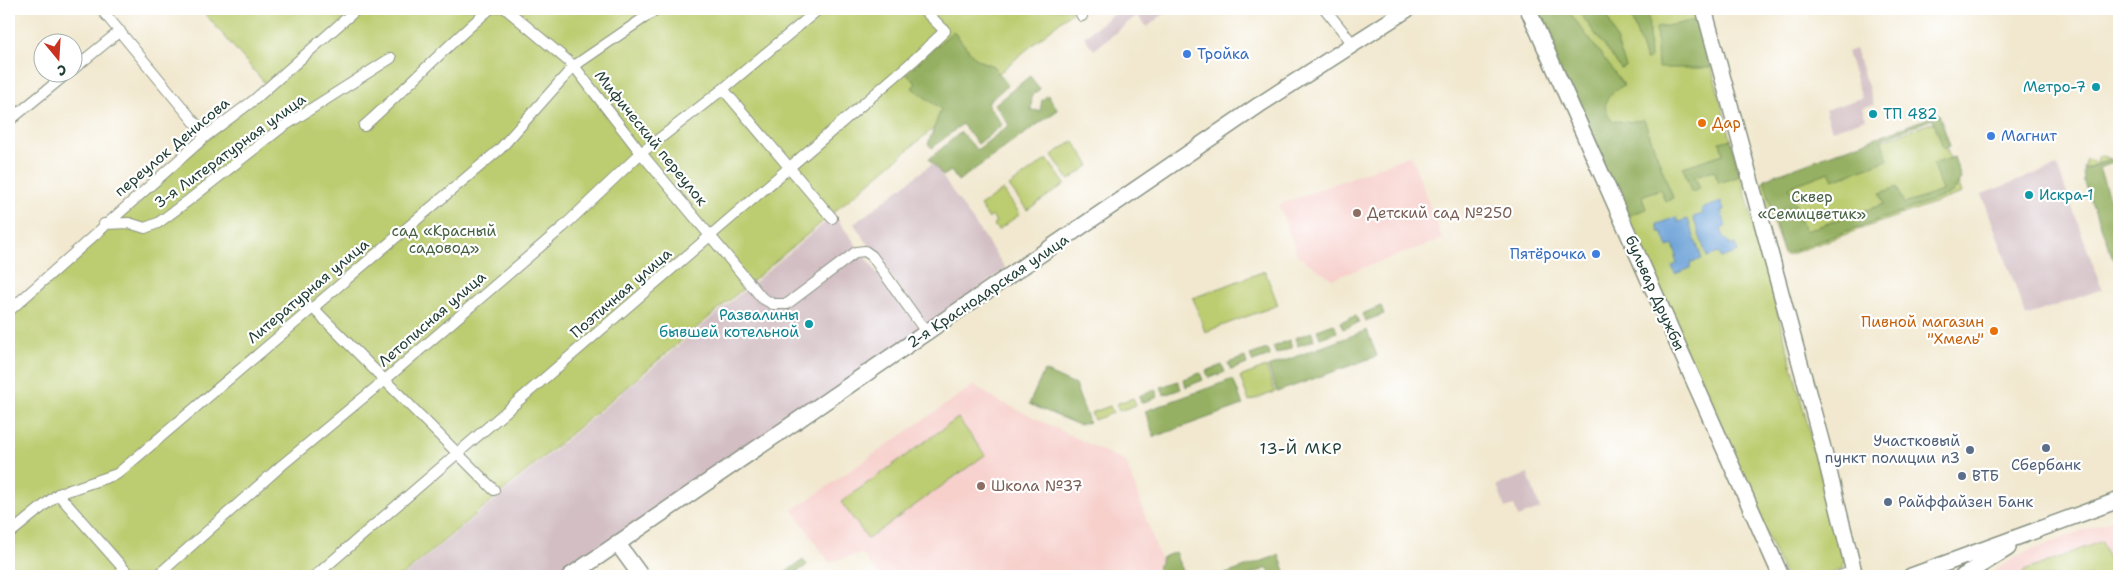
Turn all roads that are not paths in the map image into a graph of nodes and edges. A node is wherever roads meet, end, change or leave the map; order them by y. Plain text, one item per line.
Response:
1 (101, 9) edge
2 (357, 9) edge
3 (490, 9) edge
4 (506, 9) edge
5 (657, 9) edge
6 (819, 9) edge
7 (923, 9) edge
8 (1325, 9) edge
9 (1408, 9) edge
10 (1528, 9) edge
11 (1704, 9) edge
12 (120, 31) junction
13 (1353, 44) junction
14 (391, 58) dead end
15 (82, 62) edge
16 (574, 66) junction
17 (57, 82) edge
18 (723, 89) junction
19 (9, 121) edge
20 (364, 126) dead end
21 (206, 136) junction
22 (641, 152) junction
23 (790, 167) junction
24 (832, 218) dead end
25 (104, 224) junction
26 (711, 235) junction
27 (312, 307) junction
28 (9, 311) edge
29 (926, 332) junction
30 (386, 379) junction
31 (458, 452) junction
32 (494, 490) dead end
33 (58, 494) junction
34 (2119, 500) edge
35 (2035, 531) junction
36 (9, 534) edge
37 (617, 543) junction
38 (1849, 575) edge
39 (130, 576) edge
40 (157, 576) edge
41 (316, 576) edge
42 (570, 576) edge
43 (641, 576) edge
44 (1782, 576) edge
45 (1911, 576) edge
46 (1963, 576) edge

1 - 12 street
2 - 21 street, переулок Денисова
3 - 20 street
4 - 16 street, Мифический переулок
5 - 16 street, Литературная улица
6 - 18 street, Летописная улица
7 - 23 street, Поэтичная улица
8 - 13 street
9 - 13 street, 2-я Краснодарская улица
10 - 44 street, бульвар Дружбы
11 - 38 street
12 - 15 street
12 - 21 street
13 - 29 street, 2-я Краснодарская улица
14 - 25 street, 3-я Литературная улица
16 - 22 street, Мифический переулок
16 - 27 street, Литературная улица
17 - 19 street
18 - 22 street, Летописная улица
18 - 23 street
21 - 25 street, переулок Денисова
22 - 26 street, Мифический переулок
22 - 30 street, Летописная улица
23 - 24 street
23 - 26 street, Поэтичная улица
25 - 28 street, переулок Денисова
26 - 29 street, Мифический переулок
26 - 31 street, Поэтичная улица
27 - 30 street
27 - 33 street, Литературная улица
29 - 37 street, 2-я Краснодарская улица
30 - 31 street
30 - 40 street, Летописная улица
31 - 32 street
31 - 41 street, Поэтичная улица
33 - 36 street, Литературная улица
33 - 39 street
34 - 35 street
35 - 45 street
35 - 46 street
37 - 42 street, 2-я Краснодарская улица
37 - 43 street

